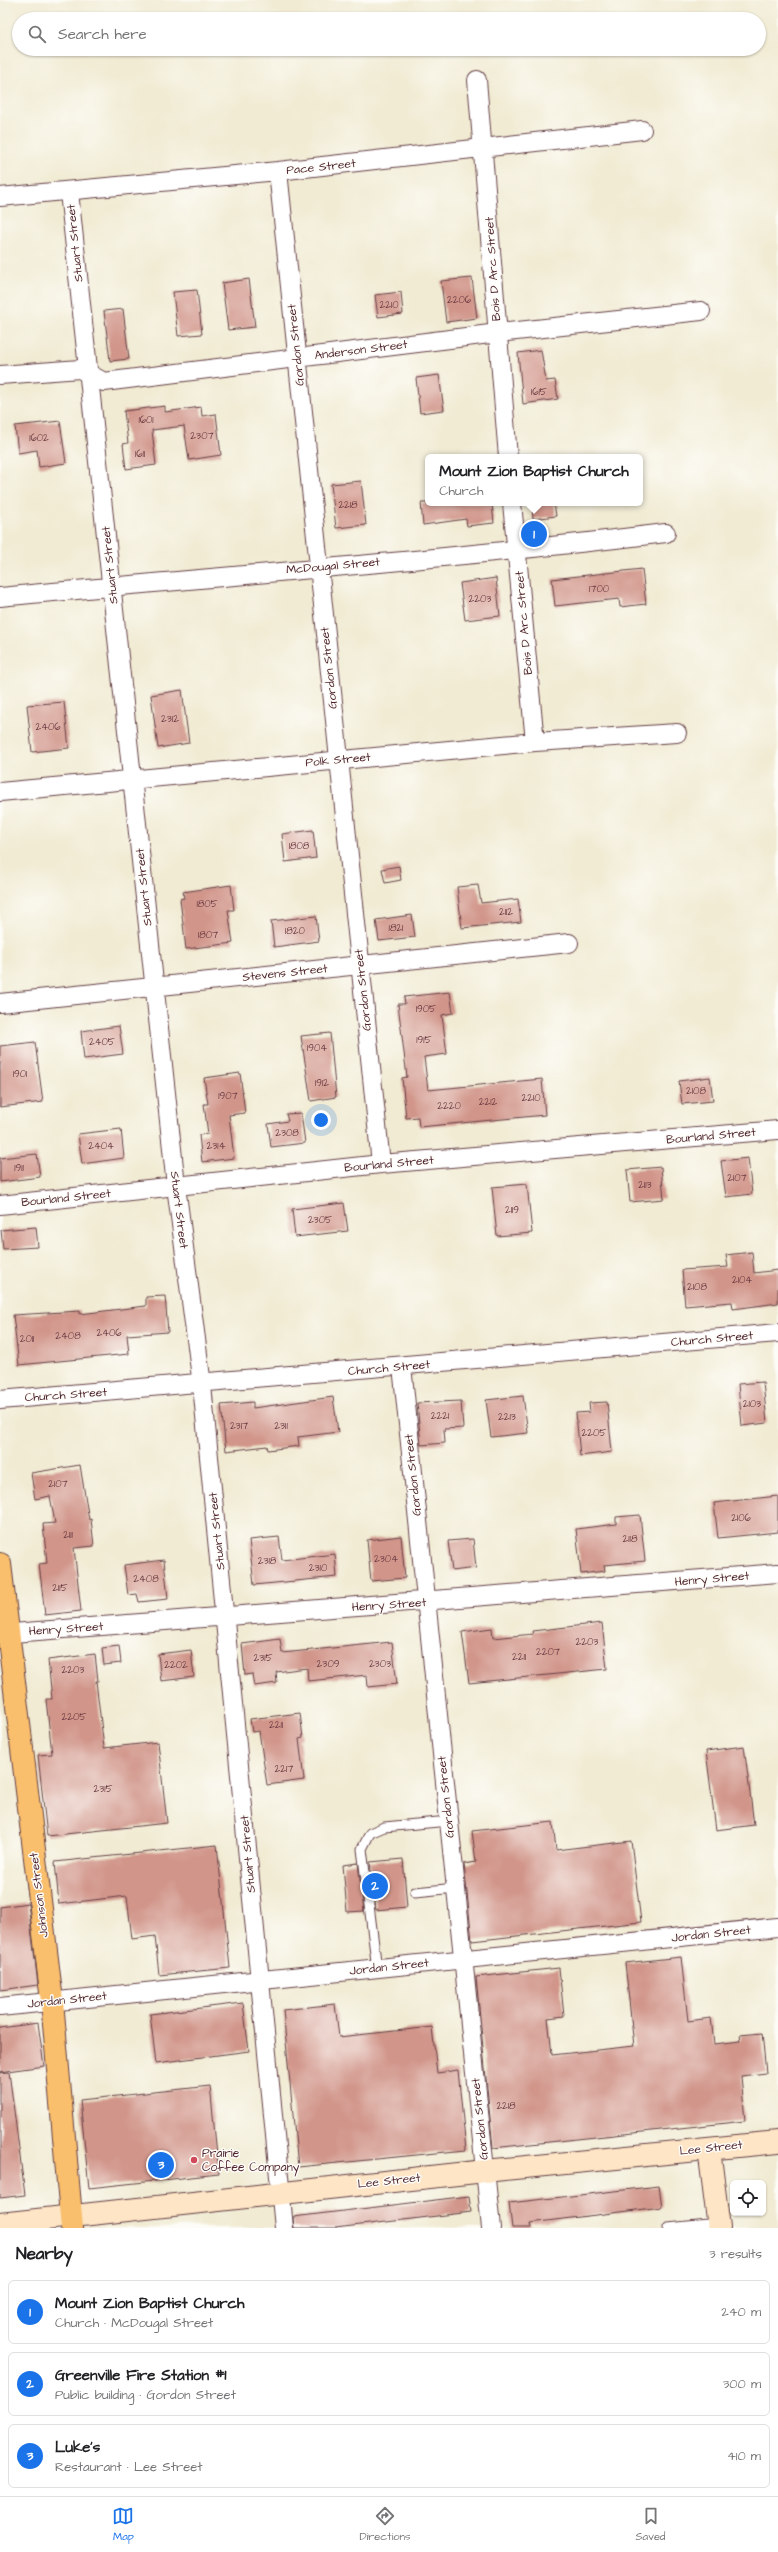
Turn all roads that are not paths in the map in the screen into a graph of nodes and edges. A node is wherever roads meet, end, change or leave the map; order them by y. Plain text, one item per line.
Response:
1 (477, 80) dead end
2 (642, 130) dead end
3 (484, 149) junction
4 (278, 171) junction
5 (69, 192) junction
6 (0, 197) edge
7 (701, 311) dead end
8 (498, 333) junction
9 (297, 358) junction
10 (0, 375) edge
11 (90, 375) junction
12 (508, 454) edge
13 (512, 506) edge
14 (666, 533) dead end
15 (517, 551) junction
16 (319, 567) junction
17 (112, 586) junction
18 (0, 597) edge
19 (677, 733) dead end
20 (535, 742) junction
21 (339, 760) junction
22 (133, 778) junction
23 (0, 792) edge
24 (569, 943) dead end
25 (360, 965) junction
26 (155, 987) junction
27 (0, 1003) edge
28 (778, 1130) edge
29 (381, 1164) junction
30 (176, 1186) junction
31 (0, 1205) edge
32 (778, 1334) edge
33 (402, 1366) junction
34 (202, 1384) junction
35 (0, 1400) edge
36 (0, 1564) edge
37 (778, 1573) edge
38 (426, 1602) junction
39 (225, 1618) junction
40 (4, 1634) edge
41 (449, 1821) junction
42 (456, 1888) junction
43 (415, 1892) dead end
44 (778, 1927) edge
45 (463, 1960) junction
46 (377, 1969) junction
47 (260, 1981) junction
48 (52, 2001) junction
49 (0, 2007) edge
50 (778, 2142) edge
51 (709, 2149) junction
52 (485, 2171) junction
53 (280, 2194) junction
54 (72, 2222) edge
55 (0, 2224) edge
56 (718, 2225) edge
57 (284, 2228) edge
58 (491, 2228) edge
59 (668, 2228) edge
60 (672, 2228) edge

1 - 3 street, Bois D Arc Street
2 - 3 street, Pace Street
3 - 4 street, Pace Street
3 - 8 street, Bois D Arc Street
4 - 5 street, Pace Street
4 - 9 street, Gordon Street
5 - 6 street, Pace Street
5 - 11 street, Stuart Street
7 - 8 street, Anderson Street
8 - 9 street, Anderson Street
8 - 12 street, Bois D Arc Street
9 - 11 street, Anderson Street
9 - 16 street, Gordon Street
10 - 11 street, Anderson Street
11 - 17 street, Stuart Street
13 - 15 street, Bois D Arc Street
14 - 15 street, McDougal Street
15 - 16 street, McDougal Street
15 - 20 street, Bois D Arc Street
16 - 17 street, McDougal Street
16 - 21 street, Gordon Street
17 - 18 street, McDougal Street
17 - 22 street, Stuart Street
19 - 20 street, Polk Street
20 - 21 street, Polk Street
21 - 22 street, Polk Street
21 - 25 street, Gordon Street
22 - 23 street, Polk Street
22 - 26 street, Stuart Street
24 - 25 street, Stevens Street
25 - 26 street, Stevens Street
25 - 29 street, Gordon Street
26 - 27 street, Stevens Street
26 - 30 street, Stuart Street
28 - 29 street, Bourland Street
29 - 30 street, Bourland Street
30 - 31 street, Bourland Street
30 - 34 street, Stuart Street
32 - 33 street, Church Street
33 - 34 street, Church Street
33 - 38 street, Gordon Street
34 - 35 street, Church Street
34 - 39 street, Stuart Street
36 - 40 main road, Johnson Street
37 - 38 street, Henry Street
38 - 39 street, Henry Street
38 - 41 street, Gordon Street
39 - 40 street, Henry Street
39 - 47 street, Stuart Street
40 - 48 main road, Johnson Street
41 - 42 street, Gordon Street
41 - 46 lane
42 - 43 lane
42 - 45 street, Gordon Street
44 - 45 street, Jordan Street
45 - 46 street, Jordan Street
45 - 52 street, Gordon Street
46 - 47 street, Jordan Street
47 - 48 street, Jordan Street
47 - 53 street, Stuart Street
48 - 49 street, Jordan Street
48 - 54 main road, Johnson Street
50 - 51 main road, Lee Street
51 - 52 main road, Lee Street
51 - 56 main road
52 - 53 main road, Lee Street
52 - 58 street, Gordon Street
53 - 54 main road, Lee Street
53 - 57 street, Stuart Street
54 - 55 main road, Lee Street
56 - 60 lane
59 - 60 lane

